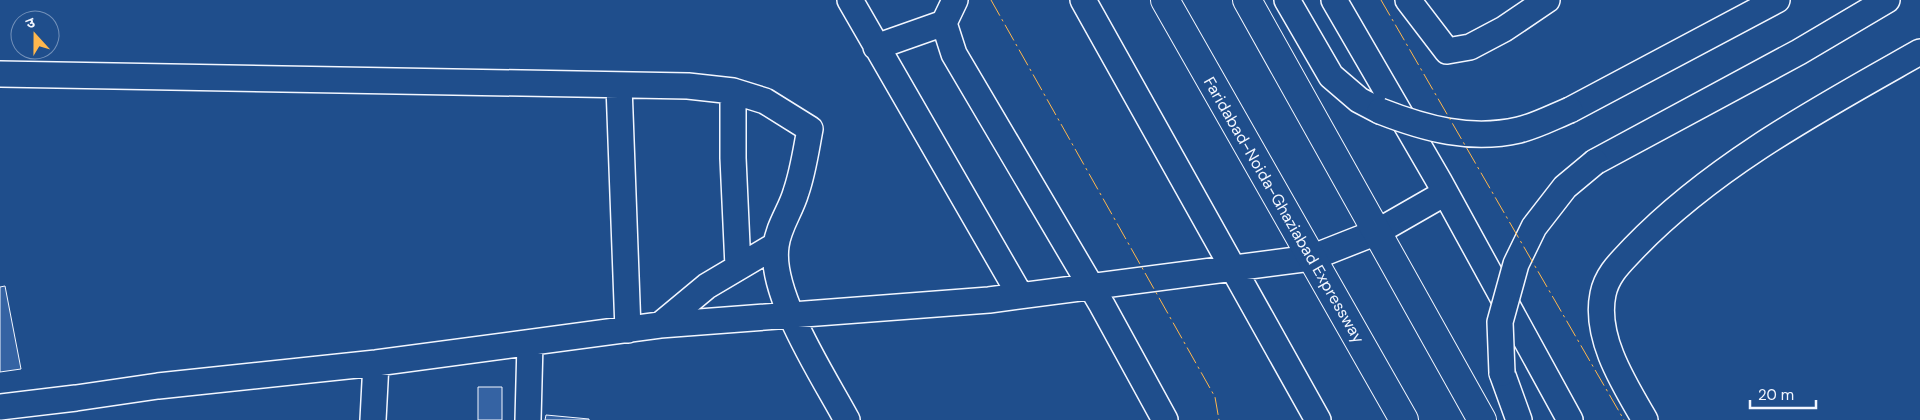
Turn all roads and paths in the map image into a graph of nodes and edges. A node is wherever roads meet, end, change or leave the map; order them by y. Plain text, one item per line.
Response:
1 (850, 0) edge
2 (955, 0) edge
3 (1083, 0) edge
4 (1165, 0) edge
5 (1247, 0) edge
6 (1287, 0) edge
7 (1334, 0) edge
8 (1408, 0) edge
9 (1547, 0) edge
10 (1777, 0) edge
11 (1887, 0) edge
12 (944, 23) junction
13 (876, 46) junction
14 (1920, 52) edge
15 (0, 74) edge
16 (619, 86) junction
17 (733, 91) junction
18 (1404, 120) junction
19 (1446, 193) junction
20 (1377, 232) junction
21 (776, 245) junction
22 (1311, 258) junction
23 (738, 266) junction
24 (1232, 268) junction
25 (1091, 285) junction
26 (1020, 295) junction
27 (792, 316) junction
28 (660, 325) junction
29 (628, 330) junction
30 (530, 343) junction
31 (376, 364) junction
32 (0, 406) edge
33 (77, 409) edge
34 (373, 420) edge
35 (528, 420) edge
36 (847, 420) edge
37 (1165, 420) edge
38 (1318, 420) edge
39 (1404, 420) edge
40 (1482, 420) edge
41 (1519, 420) edge
42 (1570, 420) edge
43 (1645, 420) edge

1 - 13 street
2 - 12 street
3 - 24 street
4 - 22 main road, Faridabad-Noida-Ghaziabad Expressway
5 - 20 main road
6 - 18 street, bridge
7 - 18 street
8 - 9 street
10 - 18 street, bridge
11 - 41 street, bridge
12 - 13 street
12 - 25 street
13 - 26 street
14 - 43 street
15 - 16 street
16 - 17 street
16 - 29 street
17 - 21 street
17 - 23 street
18 - 19 street
19 - 20 street
19 - 42 street
20 - 22 street
20 - 40 main road
21 - 23 street
21 - 27 street
22 - 24 street
22 - 39 main road, Faridabad-Noida-Ghaziabad Expressway
23 - 28 street
24 - 25 street
24 - 38 street
25 - 26 street
25 - 37 street
26 - 27 street
27 - 28 street
27 - 36 street
28 - 29 street
29 - 30 street
30 - 31 street
30 - 35 street
31 - 33 street
31 - 34 street
32 - 33 street

